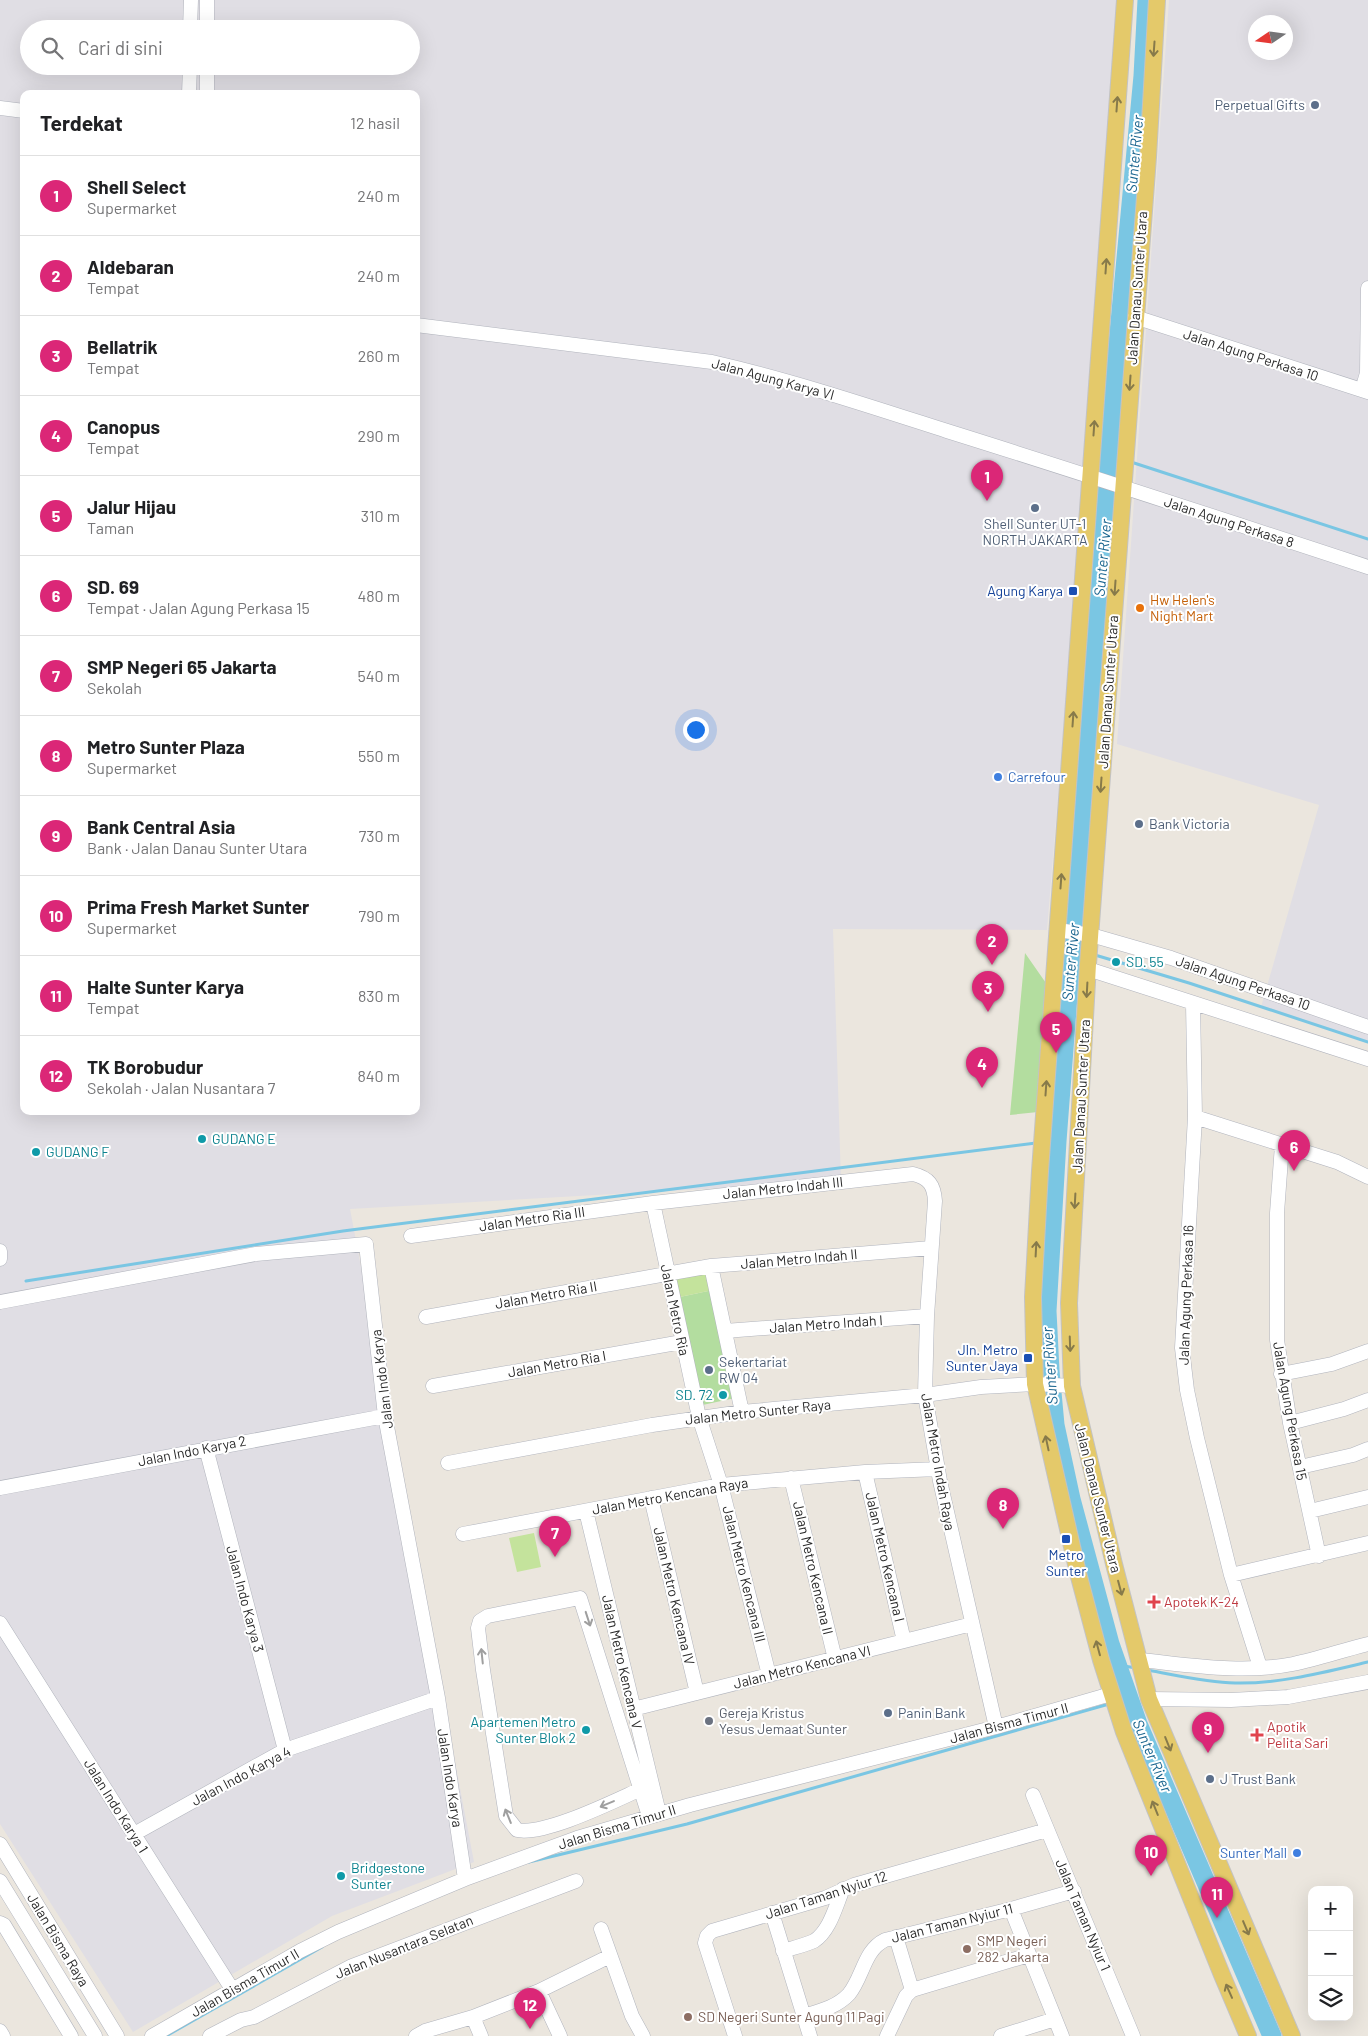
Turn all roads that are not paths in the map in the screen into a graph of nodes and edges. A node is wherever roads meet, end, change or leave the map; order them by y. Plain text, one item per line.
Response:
1 (191, 0) edge
2 (208, 0) edge
3 (1124, 0) edge
4 (1157, 0) edge
5 (190, 20) edge
6 (207, 20) edge
7 (190, 75) edge
8 (207, 75) edge
9 (189, 90) edge
10 (207, 90) edge
11 (0, 108) edge
12 (20, 110) edge
13 (1368, 288) edge
14 (1135, 317) junction
15 (420, 326) edge
16 (1365, 391) edge
17 (1094, 477) junction
18 (1121, 483) junction
19 (1368, 567) edge
20 (1061, 930) junction
21 (1088, 950) junction
22 (1193, 1003) junction
23 (1368, 1027) edge
24 (1368, 1059) edge
25 (1195, 1117) junction
26 (1282, 1145) junction
27 (913, 1174) joint
28 (1368, 1177) edge
29 (653, 1203) junction
30 (411, 1236) dead end
31 (930, 1248) junction
32 (0, 1251) edge
33 (0, 1259) edge
34 (711, 1266) junction
35 (667, 1273) junction
36 (0, 1302) edge
37 (927, 1316) junction
38 (426, 1317) dead end
39 (725, 1331) junction
40 (682, 1342) junction
41 (1368, 1351) edge
42 (1282, 1374) junction
43 (1039, 1384) junction
44 (433, 1386) dead end
45 (1067, 1386) junction
46 (924, 1395) junction
47 (1368, 1400) edge
48 (742, 1412) junction
49 (385, 1416) junction
50 (699, 1417) junction
51 (1290, 1423) junction
52 (206, 1448) junction
53 (1368, 1449) edge
54 (448, 1463) dead end
55 (1300, 1467) junction
56 (938, 1468) junction
57 (865, 1472) junction
58 (791, 1478) junction
59 (721, 1485) junction
60 (0, 1488) edge
61 (1368, 1497) edge
62 (651, 1498) junction
63 (586, 1511) junction
64 (1310, 1512) junction
65 (463, 1534) dead end
66 (1368, 1543) edge
67 (1319, 1556) junction
68 (1231, 1574) junction
69 (0, 1624) edge
70 (972, 1624) junction
71 (904, 1641) junction
72 (1368, 1644) edge
73 (835, 1659) junction
74 (1141, 1663) junction
75 (1260, 1667) junction
76 (769, 1675) junction
77 (1368, 1682) edge
78 (697, 1693) junction
79 (1112, 1697) junction
80 (1149, 1697) junction
81 (438, 1698) junction
82 (633, 1709) junction
83 (996, 1727) junction
84 (285, 1750) junction
85 (641, 1789) junction
86 (1033, 1795) dead end
87 (654, 1815) junction
88 (569, 1820) junction
89 (1047, 1830) junction
90 (134, 1834) junction
91 (573, 1840) junction
92 (0, 1844) edge
93 (465, 1879) junction
94 (0, 1880) edge
95 (576, 1881) dead end
96 (843, 1889) junction
97 (1074, 1891) junction
98 (1012, 1909) junction
99 (772, 1913) junction
100 (0, 1923) edge
101 (601, 1929) dead end
102 (896, 1937) junction
103 (783, 1951) junction
104 (1030, 1955) junction
105 (610, 1956) junction
106 (232, 1989) junction
107 (912, 1990) junction
108 (539, 1991) junction
109 (803, 2016) junction
110 (473, 2017) junction
111 (1055, 2019) junction
112 (0, 2031) edge
113 (3, 2036) edge
114 (71, 2036) edge
115 (95, 2036) edge
116 (117, 2036) edge
117 (152, 2036) edge
118 (210, 2036) edge
119 (416, 2036) edge
120 (481, 2036) edge
121 (560, 2036) edge
122 (643, 2036) edge
123 (735, 2036) edge
124 (810, 2036) edge
125 (887, 2036) edge
126 (1001, 2036) edge
127 (1062, 2036) edge
128 (1133, 2036) edge
129 (1248, 2036) edge
130 (1292, 2036) edge

1 - 5 street
2 - 6 street
17 -> 3 main road
4 -> 14 main road, Jalan Danau Sunter Utara
7 - 9 street
8 - 10 street
11 - 12 street
13 - 16 street
14 - 16 street, Jalan Agung Perkasa 10
14 -> 18 main road, Jalan Danau Sunter Utara
15 - 17 street, Jalan Agung Karya VI
17 - 18 street, Jalan Agung Perkasa 8
20 -> 17 main road
18 - 19 street, Jalan Agung Perkasa 8
18 -> 21 main road, Jalan Danau Sunter Utara
20 - 21 street, Jalan Agung Perkasa 10
43 -> 20 main road
21 - 22 street, Jalan Agung Perkasa 10
21 - 23 street, Jalan Agung Perkasa 10
21 -> 45 main road, Jalan Danau Sunter Utara
22 - 24 street, Jalan Agung Perkasa 10
22 - 25 street, Jalan Agung Perkasa 16
25 - 26 street
25 - 68 street, Jalan Agung Perkasa 16
26 - 28 street
26 - 42 street, Jalan Agung Perkasa 15
27 - 29 street, Jalan Metro Indah III
27 - 31 street, Jalan Metro Indah Raya
29 - 30 street, Jalan Metro Ria III
29 - 35 street, Jalan Metro Ria
31 - 34 street, Jalan Metro Indah II
31 - 37 street, Jalan Metro Indah Raya
32 - 33 street
34 - 35 street, Jalan Metro Indah II
34 - 39 street
35 - 38 street, Jalan Metro Ria II
35 - 40 street, Jalan Metro Ria
36 - 49 street, Jalan Indo Karya
37 - 39 street, Jalan Metro Indah I
37 - 46 street, Jalan Metro Indah Raya
39 - 48 street
40 - 44 street, Jalan Metro Ria I
40 - 50 street, Jalan Metro Ria
41 - 42 street
42 - 51 street, Jalan Agung Perkasa 15
43 - 45 street, Jalan Metro Sunter Raya
43 - 46 street, Jalan Metro Sunter Raya
79 -> 43 main road
45 -> 74 main road, Jalan Danau Sunter Utara
46 - 48 street, Jalan Metro Sunter Raya
46 - 56 street, Jalan Metro Indah Raya
47 - 51 street
48 - 50 street, Jalan Metro Sunter Raya
49 - 52 street, Jalan Indo Karya 2
49 - 81 street, Jalan Indo Karya
50 - 54 street, Jalan Metro Sunter Raya
50 - 59 street, Jalan Metro Kencana III
51 - 55 street, Jalan Agung Perkasa 15
52 - 60 street, Jalan Indo Karya 2
52 - 84 street, Jalan Indo Karya 3
53 - 55 street
55 - 64 street, Jalan Agung Perkasa 15
56 - 57 street, Jalan Metro Kencana Raya
56 - 70 street, Jalan Metro Indah Raya
57 - 58 street, Jalan Metro Kencana Raya
57 - 71 street, Jalan Metro Kencana I
58 - 59 street, Jalan Metro Kencana Raya
58 - 73 street, Jalan Metro Kencana II
59 - 62 street, Jalan Metro Kencana Raya
59 - 76 street, Jalan Metro Kencana III
61 - 64 street
62 - 63 street, Jalan Metro Kencana Raya
62 - 78 street, Jalan Metro Kencana IV
63 - 65 street, Jalan Metro Kencana Raya
63 - 82 street, Jalan Metro Kencana V
64 - 67 street, Jalan Agung Perkasa 15
66 - 67 street
67 - 68 street
68 - 75 street, Jalan Agung Perkasa 16
69 - 90 street, Jalan Indo Karya 1
70 - 71 street, Jalan Metro Kencana VI
70 - 83 street, Jalan Metro Indah Raya
71 - 73 street, Jalan Metro Kencana VI
72 - 75 street
73 - 76 street, Jalan Metro Kencana VI
74 - 75 street
74 - 80 main road, Jalan Danau Sunter Utara
76 - 78 street, Jalan Metro Kencana VI
77 - 80 street
78 - 82 street, Jalan Metro Kencana VI
79 - 83 street, Jalan Bisma Timur II
129 -> 79 main road
80 -> 130 main road, Jalan Danau Sunter Utara
81 - 84 street, Jalan Indo Karya 4
81 - 93 street, Jalan Indo Karya
82 - 87 street, Jalan Metro Kencana V
83 - 87 street, Jalan Bisma Timur II
84 - 90 street, Jalan Indo Karya 4
85 - 87 street
85 -> 88 street
88 -> 85 street
86 - 89 street, Jalan Taman Nyiur 1
87 - 91 street, Jalan Bisma Timur II
88 - 91 street
89 - 96 street, Jalan Taman Nyiur 12
89 - 97 street, Jalan Taman Nyiur 1
90 - 106 street, Jalan Indo Karya 1
91 - 93 street, Jalan Bisma Timur II
92 - 116 street, Jalan Bisma Raya
93 - 106 street, Jalan Bisma Timur II
94 - 115 street, Jalan Bisma Raya
95 - 118 street, Jalan Nusantara Selatan
96 - 99 street, Jalan Taman Nyiur 12
96 - 103 street
97 - 98 street, Jalan Taman Nyiur 11
97 - 128 street, Jalan Taman Nyiur 1
98 - 102 street, Jalan Taman Nyiur 11
98 - 104 street
99 - 103 street
99 - 123 street, Jalan Taman Nyiur 12
100 - 114 street
101 - 105 street
102 - 107 street
102 - 109 street, Jalan Taman Nyiur 11
103 - 109 street
104 - 107 street
104 - 111 street
105 - 108 street
105 - 122 street
106 - 117 street, Jalan Bisma Timur II
107 - 125 street
108 - 110 street
108 - 121 street
109 - 124 street
110 - 119 street
110 - 120 street
111 - 126 street
111 - 127 street
112 - 113 street

